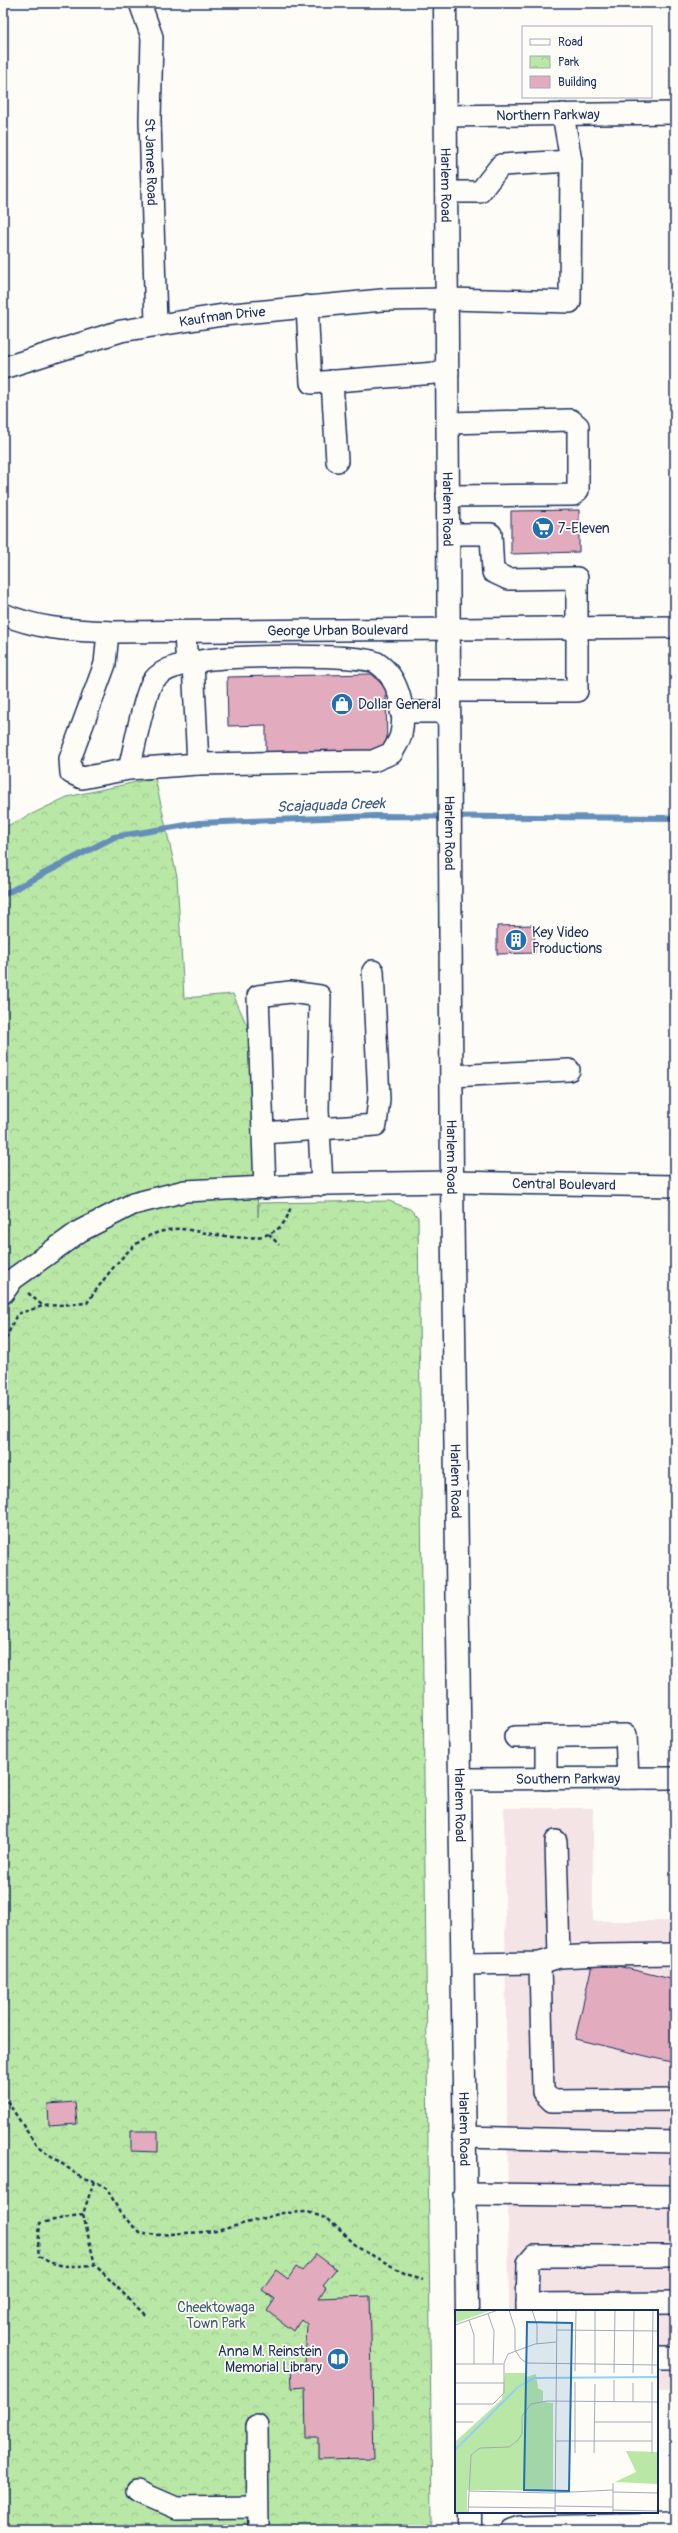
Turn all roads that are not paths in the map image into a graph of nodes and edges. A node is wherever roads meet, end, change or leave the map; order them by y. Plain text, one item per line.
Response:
1 (140, 3) edge
2 (445, 3) edge
3 (675, 113) edge
4 (563, 114) junction
5 (446, 116) junction
6 (571, 162) junction
7 (447, 192) junction
8 (448, 299) junction
9 (307, 306) junction
10 (156, 324) junction
11 (3, 368) edge
12 (448, 372) junction
13 (332, 381) junction
14 (448, 423) junction
15 (337, 461) dead end
16 (447, 496) junction
17 (448, 534) junction
18 (3, 614) edge
19 (577, 627) junction
20 (675, 627) edge
21 (448, 628) junction
22 (108, 632) junction
23 (185, 632) junction
24 (193, 663) junction
25 (449, 701) junction
26 (401, 712) junction
27 (198, 764) junction
28 (129, 768) junction
29 (373, 971) dead end
30 (569, 1070) dead end
31 (452, 1076) junction
32 (320, 1130) junction
33 (263, 1133) junction
34 (452, 1182) junction
35 (322, 1185) junction
36 (675, 1186) edge
37 (265, 1188) junction
38 (3, 1293) edge
39 (546, 1736) junction
40 (515, 1737) dead end
41 (628, 1778) junction
42 (675, 1778) edge
43 (462, 1779) junction
44 (546, 1779) junction
45 (556, 1841) dead end
46 (675, 1954) edge
47 (549, 1960) junction
48 (462, 1964) junction
49 (675, 2100) edge
50 (463, 2137) junction
51 (675, 2142) edge
52 (464, 2194) junction
53 (675, 2196) edge
54 (675, 2256) edge
55 (675, 2303) edge
56 (527, 2307) edge
57 (467, 2310) edge
58 (658, 2358) edge
59 (675, 2358) edge
60 (257, 2426) dead end
61 (137, 2491) dead end
62 (258, 2507) junction
63 (470, 2513) edge
64 (675, 2524) edge
65 (258, 2530) edge
66 (470, 2530) edge
67 (511, 2530) edge

1 - 10 street, St James Road
2 - 5 main road, Harlem Road
3 - 4 street, Northern Parkway
4 - 5 street, Northern Parkway
4 - 6 street
5 - 7 main road, Harlem Road
6 - 7 street
6 - 8 street, Kaufman Drive
7 - 8 main road, Harlem Road
8 - 9 street, Kaufman Drive
8 - 12 main road, Harlem Road
9 - 10 street, Kaufman Drive
9 - 13 street
10 - 11 street, Kaufman Drive
12 - 13 street
12 - 14 main road, Harlem Road
13 - 15 street
14 - 16 main road, Harlem Road
14 - 16 street
16 - 17 main road, Harlem Road
17 - 19 street
17 - 21 main road, Harlem Road
18 - 22 street, George Urban Boulevard
19 - 20 street, George Urban Boulevard
19 - 21 street, George Urban Boulevard
19 - 25 street
21 - 23 street, George Urban Boulevard
21 - 25 main road, Harlem Road
22 - 23 street, George Urban Boulevard
22 - 28 street
23 - 24 street
24 - 26 street
24 - 27 street
24 - 28 street
25 - 26 street
25 - 31 main road, Harlem Road
26 - 27 street
27 - 28 street
29 - 32 street
30 - 31 street
31 - 34 main road, Harlem Road
32 - 33 street
32 - 33 street
32 - 35 street
33 - 37 street
34 - 35 street, Central Boulevard
34 - 36 street, Central Boulevard
34 - 43 main road, Harlem Road
35 - 37 street, Central Boulevard
37 - 38 street, Central Boulevard
39 - 40 street
39 - 41 street
39 - 44 street
41 - 42 street, Southern Parkway
41 - 44 street, Southern Parkway
43 - 44 street, Southern Parkway
43 - 48 main road, Harlem Road
45 - 47 street
46 - 47 street
47 - 48 street
47 - 49 street
48 - 50 main road, Harlem Road
50 - 51 street
50 - 52 main road, Harlem Road
52 - 53 street
52 - 57 main road, Harlem Road
54 - 56 street
55 - 56 street
58 - 59 street
60 - 62 street
61 - 62 street
62 - 65 street
63 - 66 main road
64 - 67 street

